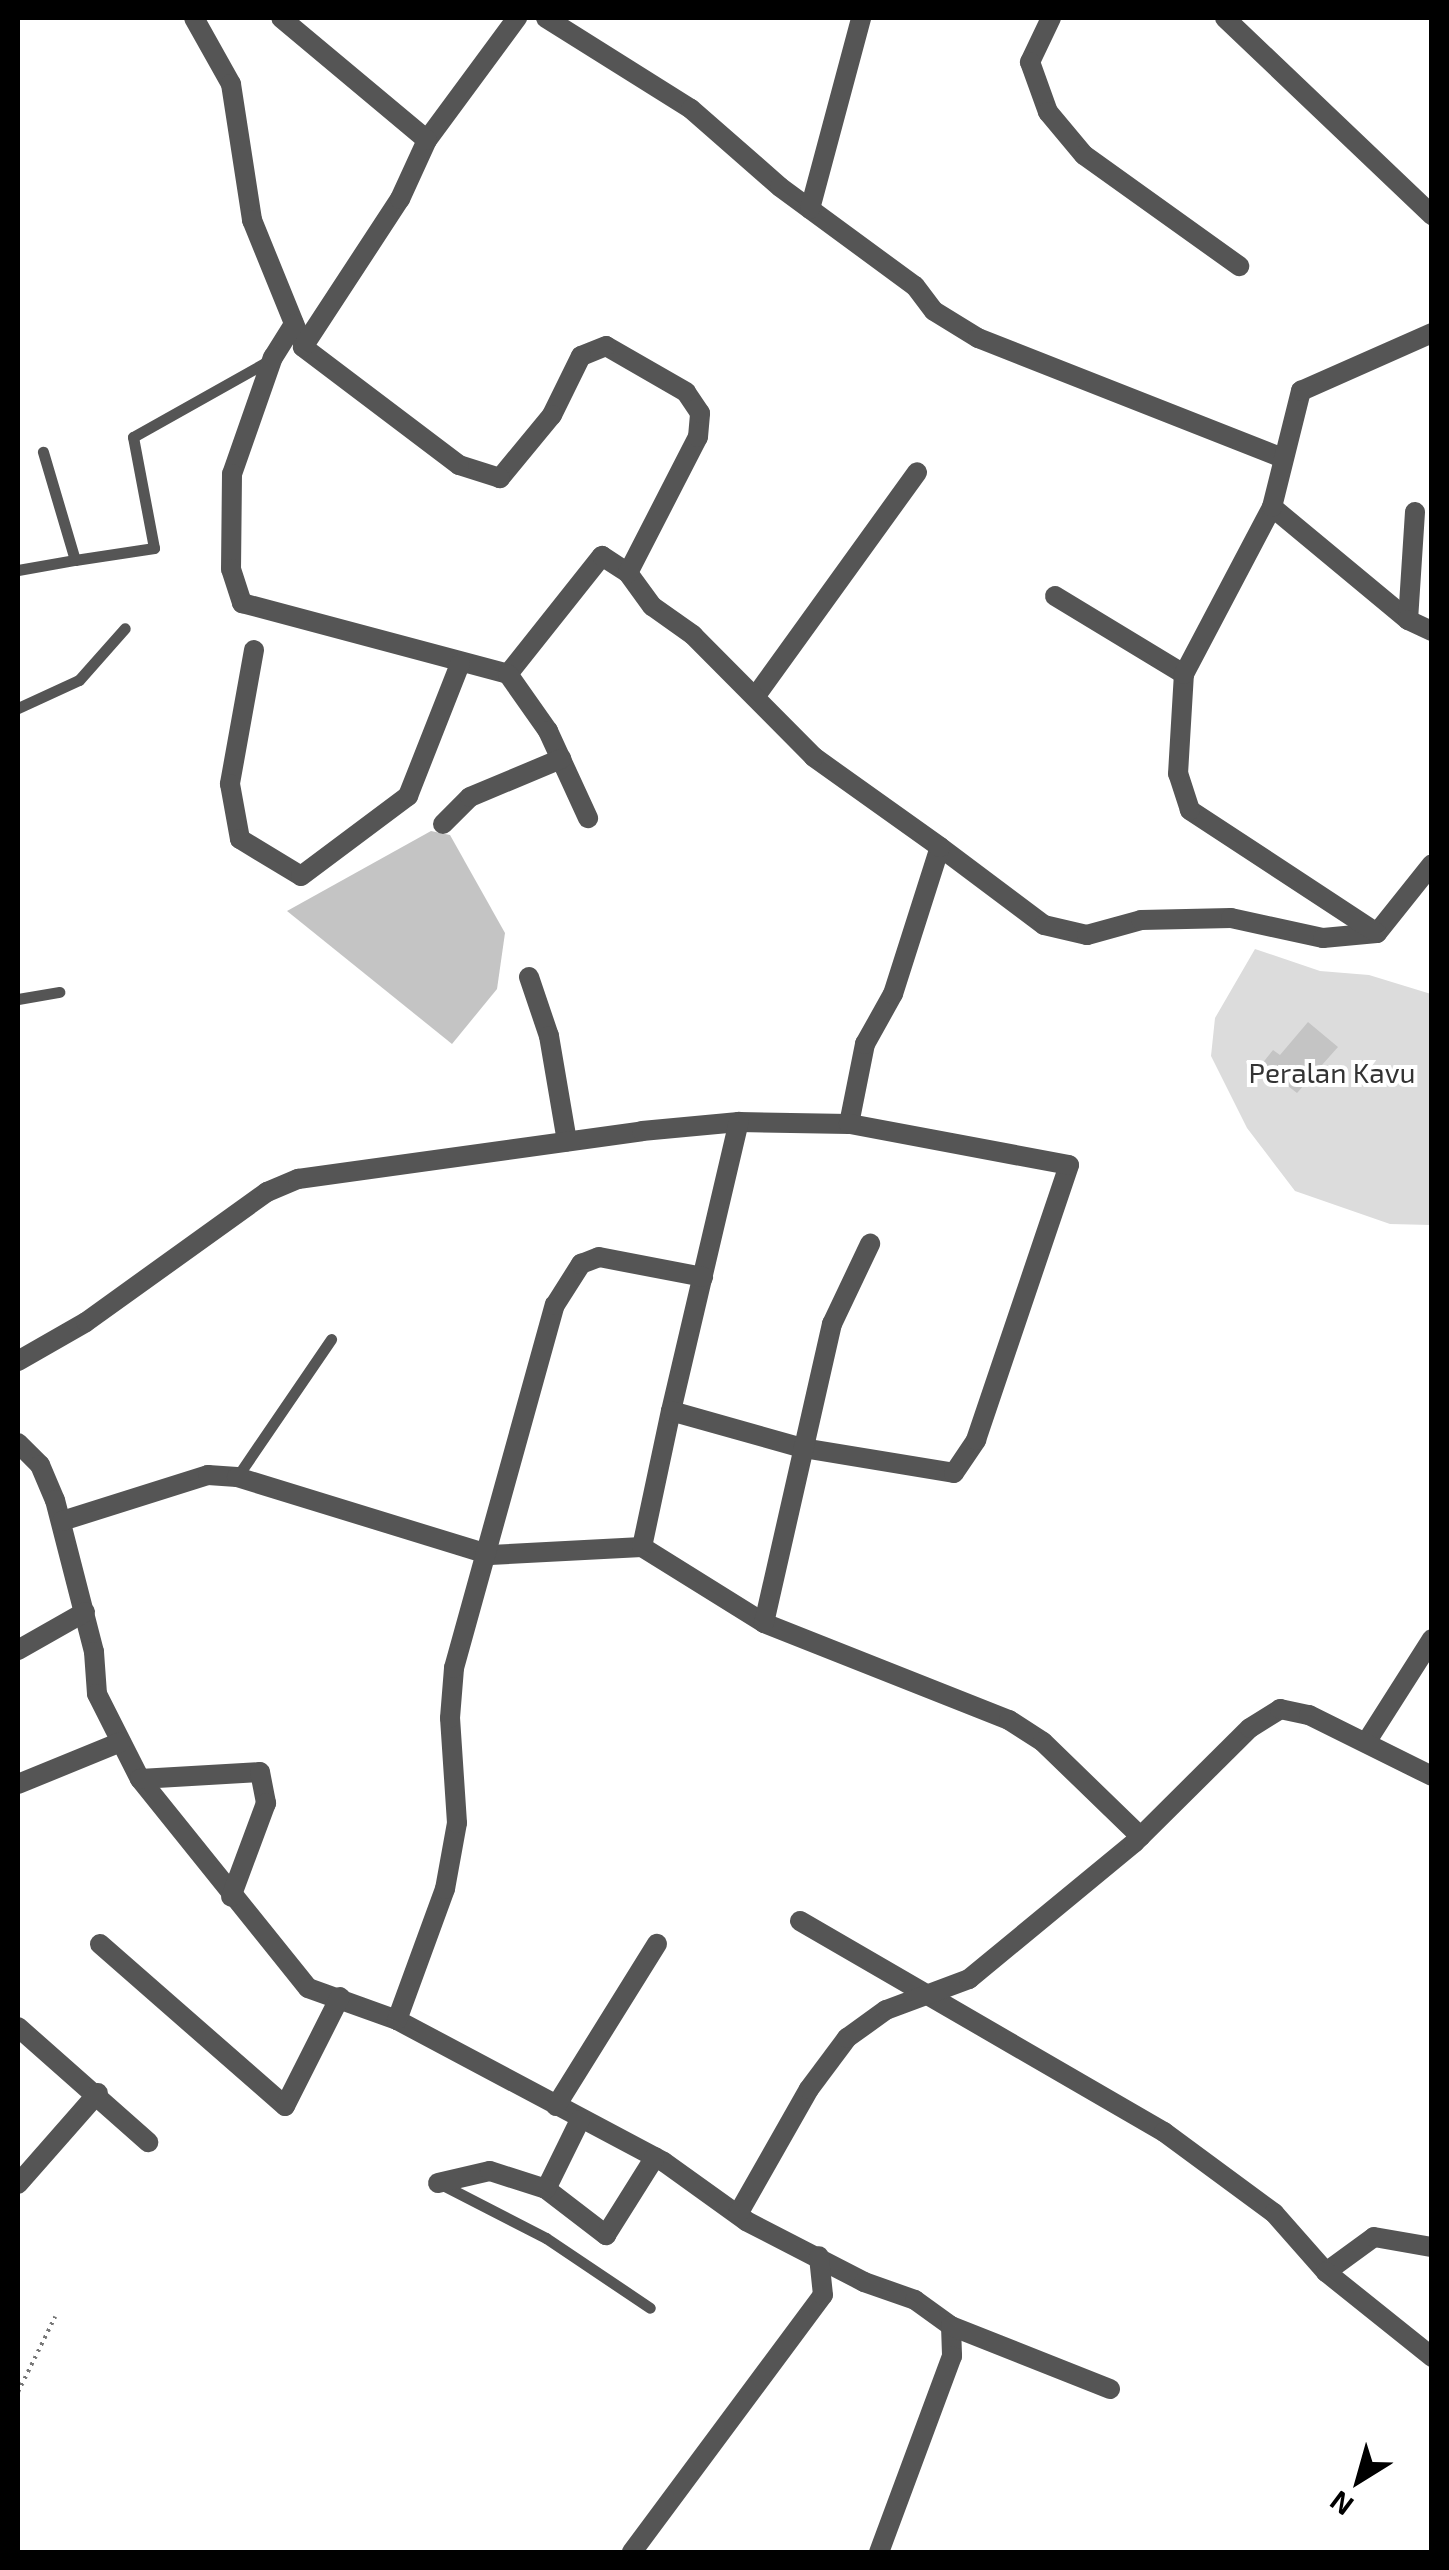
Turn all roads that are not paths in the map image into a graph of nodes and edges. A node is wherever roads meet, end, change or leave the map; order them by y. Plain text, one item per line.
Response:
1 (194, 18) edge
2 (281, 18) edge
3 (518, 18) edge
4 (546, 18) edge
5 (861, 18) edge
6 (1051, 18) edge
7 (1225, 18) edge
8 (427, 140) junction
9 (810, 209) junction
10 (1432, 214) edge
11 (1239, 266) dead end
12 (294, 324) junction
13 (1432, 333) edge
14 (303, 347) junction
15 (273, 358) junction
16 (44, 452) dead end
17 (1282, 458) junction
18 (917, 472) dead end
19 (1272, 507) junction
20 (1415, 512) dead end
21 (75, 560) junction
22 (18, 570) edge
23 (628, 573) junction
24 (1055, 596) dead end
25 (1408, 620) junction
26 (125, 628) dead end
27 (1432, 631) edge
28 (254, 650) dead end
29 (460, 664) junction
30 (508, 674) junction
31 (1184, 674) junction
32 (755, 697) junction
33 (18, 708) edge
34 (561, 759) junction
35 (588, 818) dead end
36 (444, 824) dead end
37 (940, 847) junction
38 (1432, 864) edge
39 (1377, 934) junction
40 (529, 977) dead end
41 (58, 992) dead end
42 (18, 999) edge
43 (739, 1122) junction
44 (849, 1124) junction
45 (567, 1141) junction
46 (870, 1244) dead end
47 (703, 1277) junction
48 (331, 1339) dead end
49 (18, 1361) edge
50 (671, 1411) junction
51 (18, 1443) edge
52 (803, 1448) junction
53 (237, 1477) junction
54 (62, 1521) junction
55 (642, 1547) junction
56 (490, 1555) junction
57 (85, 1612) junction
58 (764, 1623) junction
59 (1432, 1640) edge
60 (18, 1650) edge
61 (1367, 1741) junction
62 (121, 1742) junction
63 (1430, 1772) edge
64 (140, 1779) junction
65 (18, 1784) edge
66 (1141, 1836) junction
67 (231, 1897) junction
68 (800, 1921) dead end
69 (100, 1944) dead end
70 (657, 1944) dead end
71 (931, 1993) junction
72 (340, 1997) junction
73 (398, 2020) junction
74 (18, 2027) edge
75 (98, 2094) junction
76 (556, 2106) junction
77 (580, 2120) junction
78 (148, 2142) dead end
79 (655, 2157) junction
80 (438, 2182) joint
81 (18, 2184) edge
82 (546, 2189) junction
83 (738, 2214) junction
84 (1432, 2247) edge
85 (819, 2256) junction
86 (1326, 2272) junction
87 (650, 2308) dead end
88 (951, 2326) junction
89 (1432, 2357) edge
90 (1110, 2389) dead end
91 (632, 2552) edge
92 (879, 2552) edge

1 - 12 street
2 - 8 street
3 - 8 street
4 - 9 street
5 - 9 street
6 - 11 street
7 - 10 street
8 - 14 street
9 - 17 street
12 - 14 street
12 - 15 street
13 - 17 street
14 - 23 street
15 - 21 lane
15 - 29 street
16 - 21 lane
17 - 19 street
18 - 32 street
19 - 25 street
19 - 31 street
20 - 25 street
21 - 22 lane
23 - 30 street
23 - 32 street
24 - 31 street
25 - 27 street
26 - 33 lane
28 - 29 street
29 - 30 street
30 - 34 street
31 - 39 street
32 - 37 street
34 - 35 street
34 - 36 street
37 - 39 street
37 - 44 street
38 - 39 street
40 - 45 street
41 - 42 lane
43 - 44 street
43 - 45 street
43 - 47 street
44 - 52 street
45 - 49 street
46 - 52 street
47 - 50 street
47 - 56 street
48 - 53 lane
50 - 52 street
50 - 55 street
51 - 54 street
52 - 58 street
53 - 54 street
53 - 56 street
54 - 57 street
55 - 56 street
55 - 58 street
56 - 73 street
57 - 60 street
57 - 62 street
58 - 66 street
59 - 61 street
61 - 63 street
61 - 66 street
62 - 64 street
62 - 65 street
64 - 67 street
64 - 67 street
66 - 71 street
67 - 72 street
68 - 71 street
69 - 72 street
70 - 76 street
71 - 83 street
71 - 86 street
72 - 73 street
73 - 76 street
74 - 75 street
75 - 78 street
75 - 81 street
76 - 77 street
77 - 79 street
77 - 82 street
79 - 82 street
79 - 83 street
80 - 82 street
80 - 87 lane
83 - 85 street
84 - 86 street
85 - 88 street
85 - 91 street
86 - 89 street
88 - 90 street
88 - 92 street

